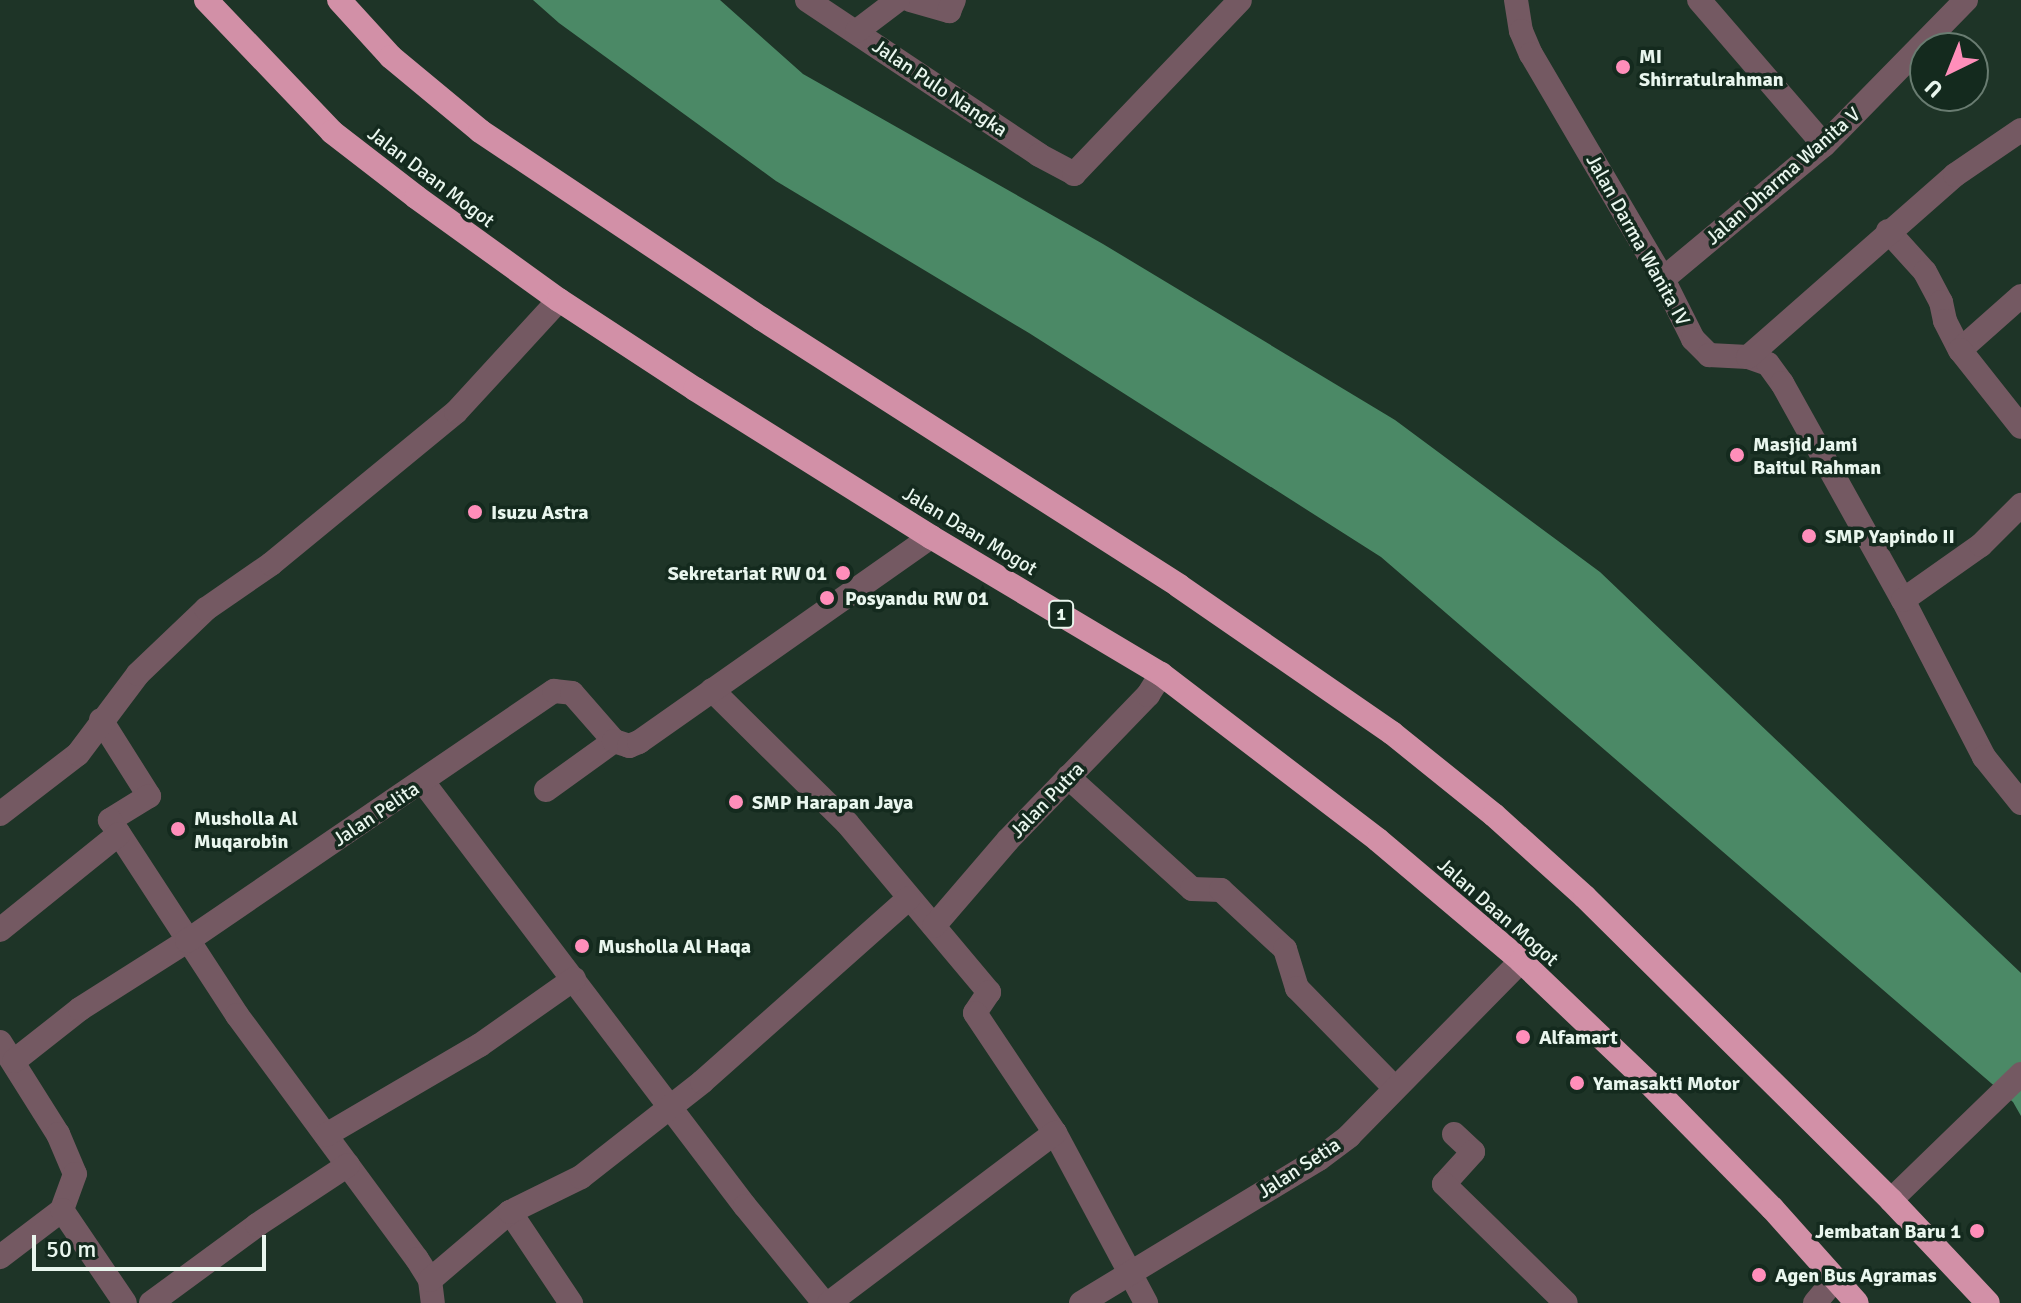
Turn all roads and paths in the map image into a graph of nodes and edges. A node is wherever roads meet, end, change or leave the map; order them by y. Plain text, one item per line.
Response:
1 (206, 0) edge
2 (339, 0) edge
3 (807, 0) edge
4 (898, 0) edge
5 (910, 0) edge
6 (954, 0) edge
7 (1240, 0) edge
8 (1516, 0) edge
9 (1699, 0) edge
10 (1966, 0) edge
11 (857, 31) junction
12 (2021, 130) edge
13 (1824, 145) junction
14 (1888, 231) junction
15 (1663, 279) junction
16 (2021, 296) edge
17 (559, 300) junction
18 (1960, 350) junction
19 (1748, 357) junction
20 (2021, 427) edge
21 (2021, 505) edge
22 (931, 537) junction
23 (1903, 600) junction
24 (1161, 674) junction
25 (712, 690) junction
26 (101, 720) junction
27 (614, 741) junction
28 (1068, 777) junction
29 (423, 782) junction
30 (546, 790) dead end
31 (2021, 803) edge
32 (0, 814) edge
33 (119, 834) junction
34 (909, 898) junction
35 (934, 926) junction
36 (0, 930) edge
37 (187, 941) junction
38 (1521, 961) junction
39 (574, 979) junction
40 (7, 1052) edge
41 (2021, 1074) edge
42 (1395, 1088) junction
43 (671, 1106) junction
44 (1055, 1133) junction
45 (1454, 1134) dead end
46 (326, 1135) junction
47 (348, 1165) junction
48 (1891, 1200) junction
49 (62, 1210) junction
50 (510, 1212) junction
51 (0, 1257) edge
52 (1131, 1270) junction
53 (1835, 1279) junction
54 (432, 1292) edge
55 (125, 1303) edge
56 (151, 1303) edge
57 (571, 1303) edge
58 (827, 1303) edge
59 (1081, 1303) edge
60 (1146, 1303) edge
61 (1566, 1303) edge
62 (1815, 1303) edge
63 (1857, 1303) edge
64 (1988, 1303) edge

1 - 17 highway, Jalan Daan Mogot / 1
2 - 48 highway
3 - 11 street, Jalan Pulo Nangka
4 - 11 street
5 - 6 street
7 - 11 street, Jalan Pulo Nangka
8 - 15 street, Jalan Darma Wanita IV
9 - 13 street
10 - 13 street, Jalan Dharma Wanita V
12 - 14 street
13 - 15 street, Jalan Dharma Wanita V
14 - 18 street
14 - 19 street
15 - 19 street, Jalan Darma Wanita IV
16 - 18 street
17 - 22 highway, Jalan Daan Mogot / 1
17 - 26 street
18 - 20 street
19 - 23 street
21 - 23 street
22 - 24 highway, Jalan Daan Mogot / 1
22 - 25 street
23 - 31 street
24 - 28 street, Jalan Putra
24 - 38 highway, Jalan Daan Mogot / 1
25 - 27 street
25 - 34 street
26 - 32 street
26 - 33 street
27 - 29 street, Jalan Pelita
27 - 30 street
28 - 35 street, Jalan Putra
28 - 42 street
29 - 37 street, Jalan Pelita
29 - 39 street
33 - 36 street
33 - 37 street
34 - 35 street
34 - 43 street
35 - 44 street
37 - 40 street, Jalan Pelita
37 - 46 street
38 - 42 street, Jalan Setia
38 - 53 highway, Jalan Daan Mogot / 1
39 - 43 street
39 - 46 street
40 - 49 street, Jalan Pelita
41 - 48 street
42 - 52 street, Jalan Setia
43 - 50 street
43 - 58 street
44 - 52 street
44 - 58 street
45 - 61 street
46 - 47 street
47 - 54 street
47 - 56 street
48 - 64 highway
49 - 51 street
49 - 55 street
50 - 54 street
50 - 57 street
52 - 59 street, Jalan Setia
52 - 60 street
53 - 62 street
53 - 63 highway, Jalan Daan Mogot / 1

